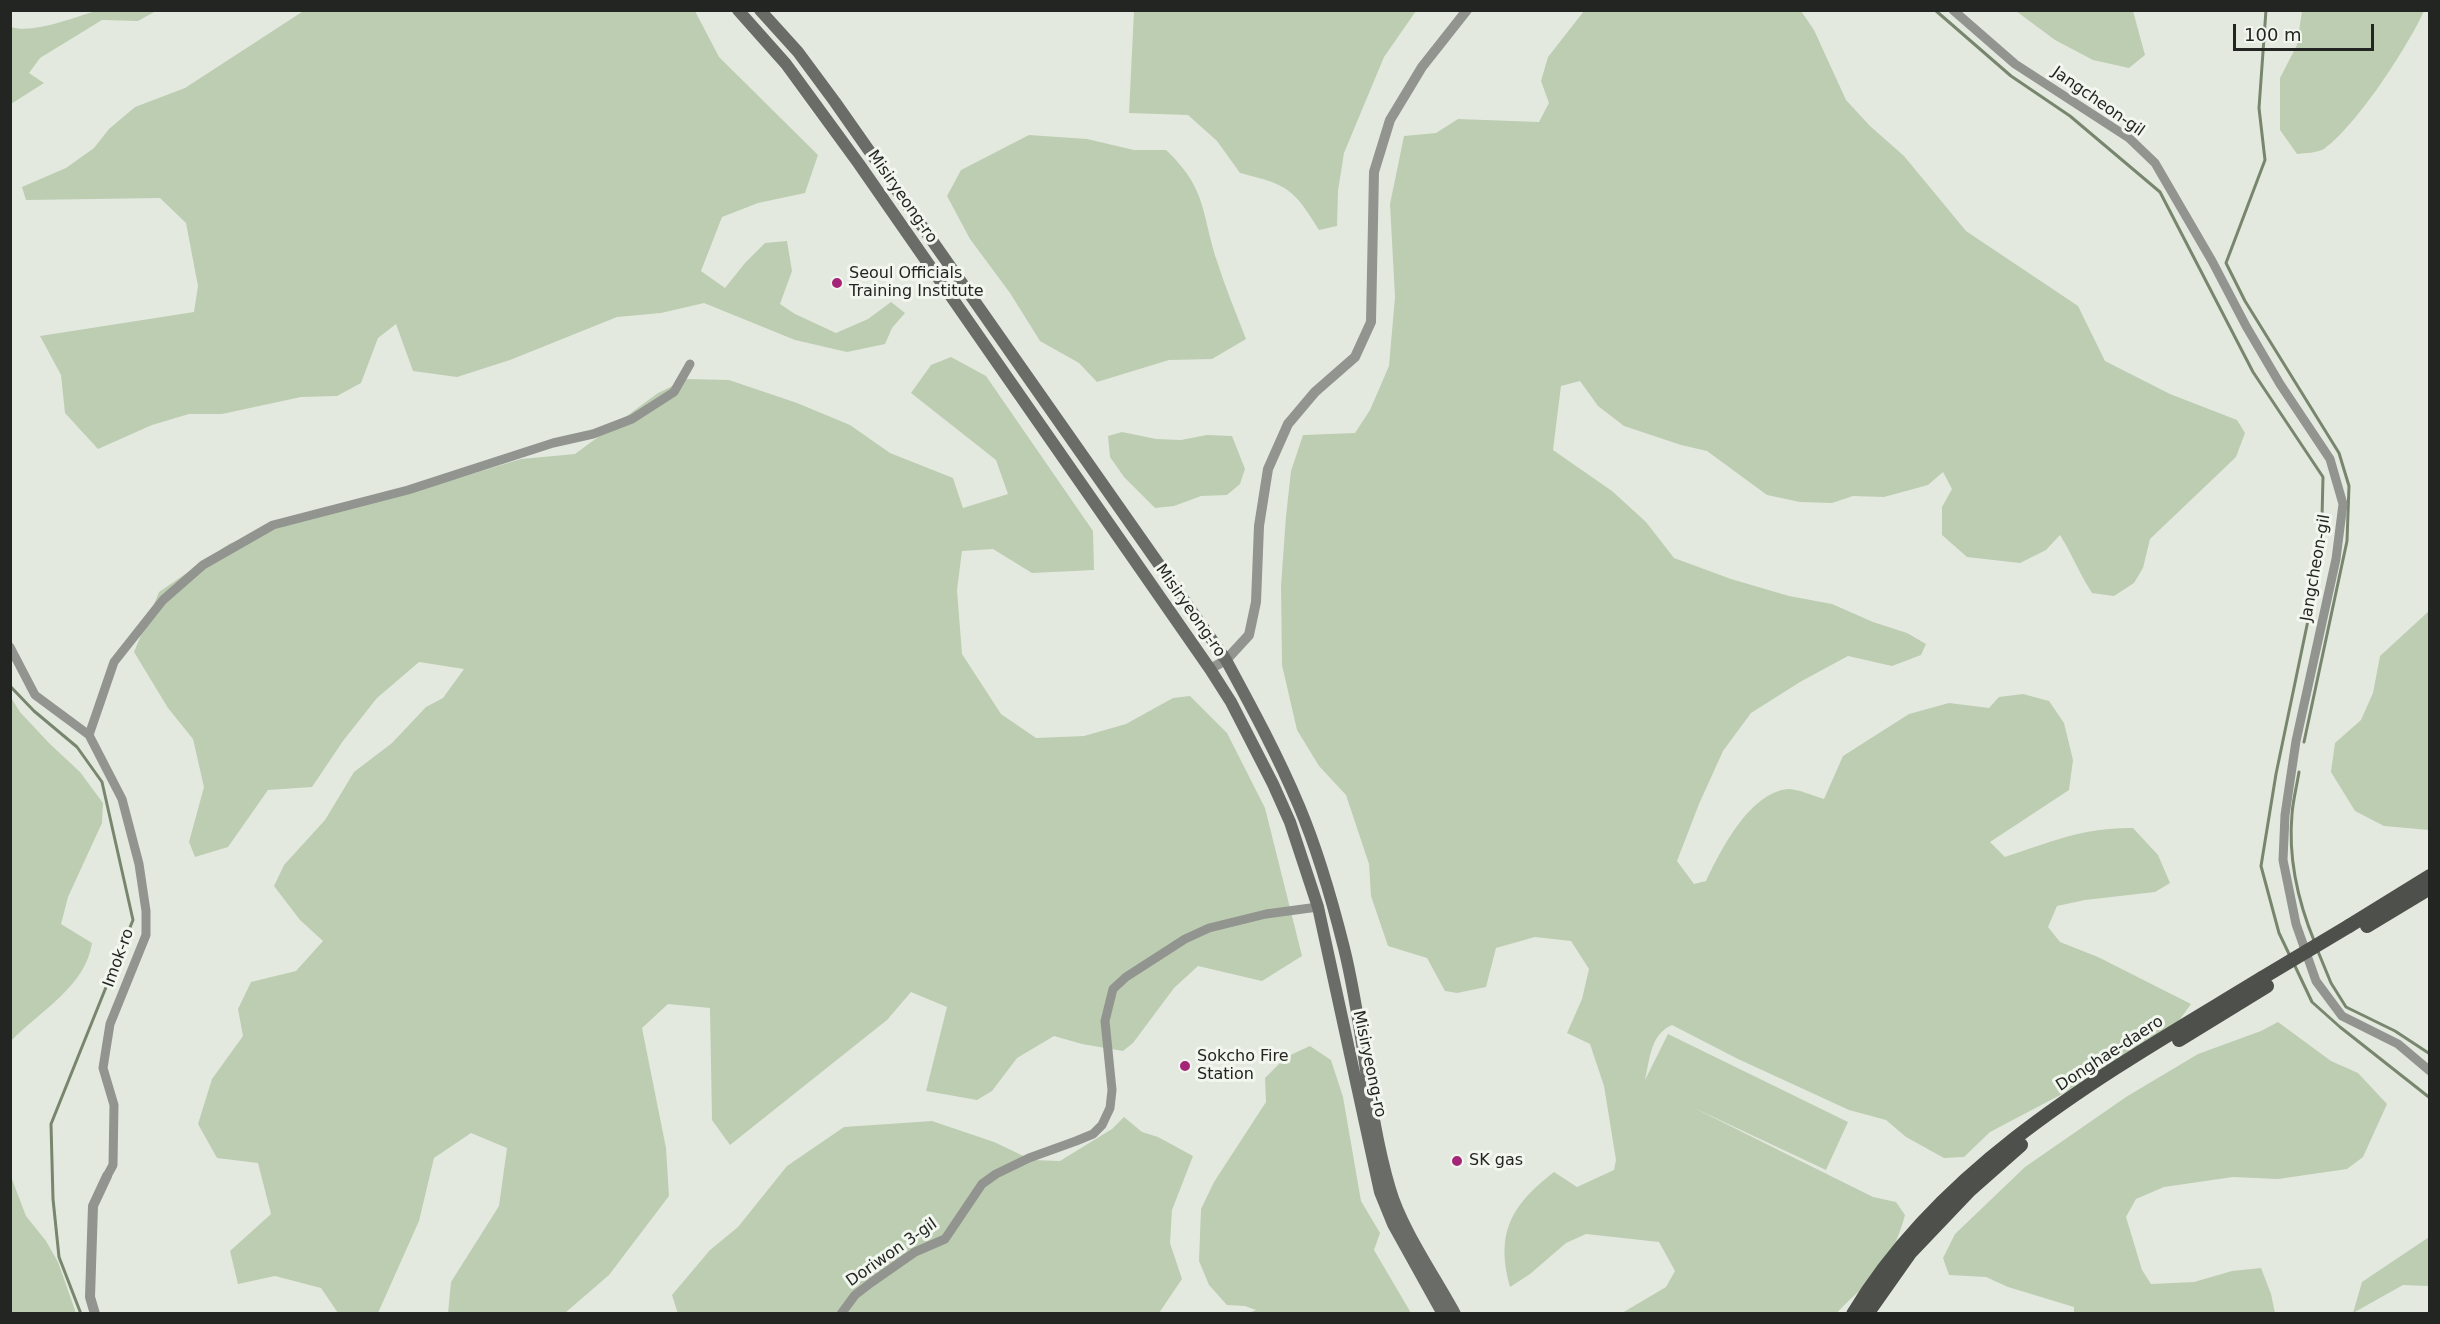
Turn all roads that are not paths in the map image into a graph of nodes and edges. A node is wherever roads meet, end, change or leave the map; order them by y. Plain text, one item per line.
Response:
1 (738, 10) edge
2 (760, 10) edge
3 (1467, 10) edge
4 (1953, 10) edge
5 (690, 364) dead end
6 (10, 647) edge
7 (1226, 660) junction
8 (1210, 669) junction
9 (88, 735) junction
10 (2430, 876) edge
11 (2430, 888) edge
12 (1318, 907) junction
13 (2351, 930) junction
14 (2264, 982) junction
15 (2430, 1071) edge
16 (108, 1176) joint
17 (95, 1314) edge
18 (841, 1314) edge
19 (1443, 1314) edge
20 (1455, 1314) edge
21 (1853, 1314) edge
22 (1868, 1314) edge

1 - 8 main road, Misiryeong-ro
2 - 7 main road, Misiryeong-ro
3 - 7 street
4 - 15 street, Jangcheon-gil
5 - 9 street
6 - 9 street, Imok-ro
7 - 8 street
7 - 20 main road, Misiryeong-ro
8 - 12 main road, Misiryeong-ro
9 - 16 street, Imok-ro
10 - 13 main road
11 - 13 main road
12 - 18 street, Doriwon 3-gil
12 - 19 main road, Misiryeong-ro
13 - 14 main road
14 - 21 main road, Donghae-daero
14 - 22 main road, Donghae-daero
16 - 17 street, Imok-ro

